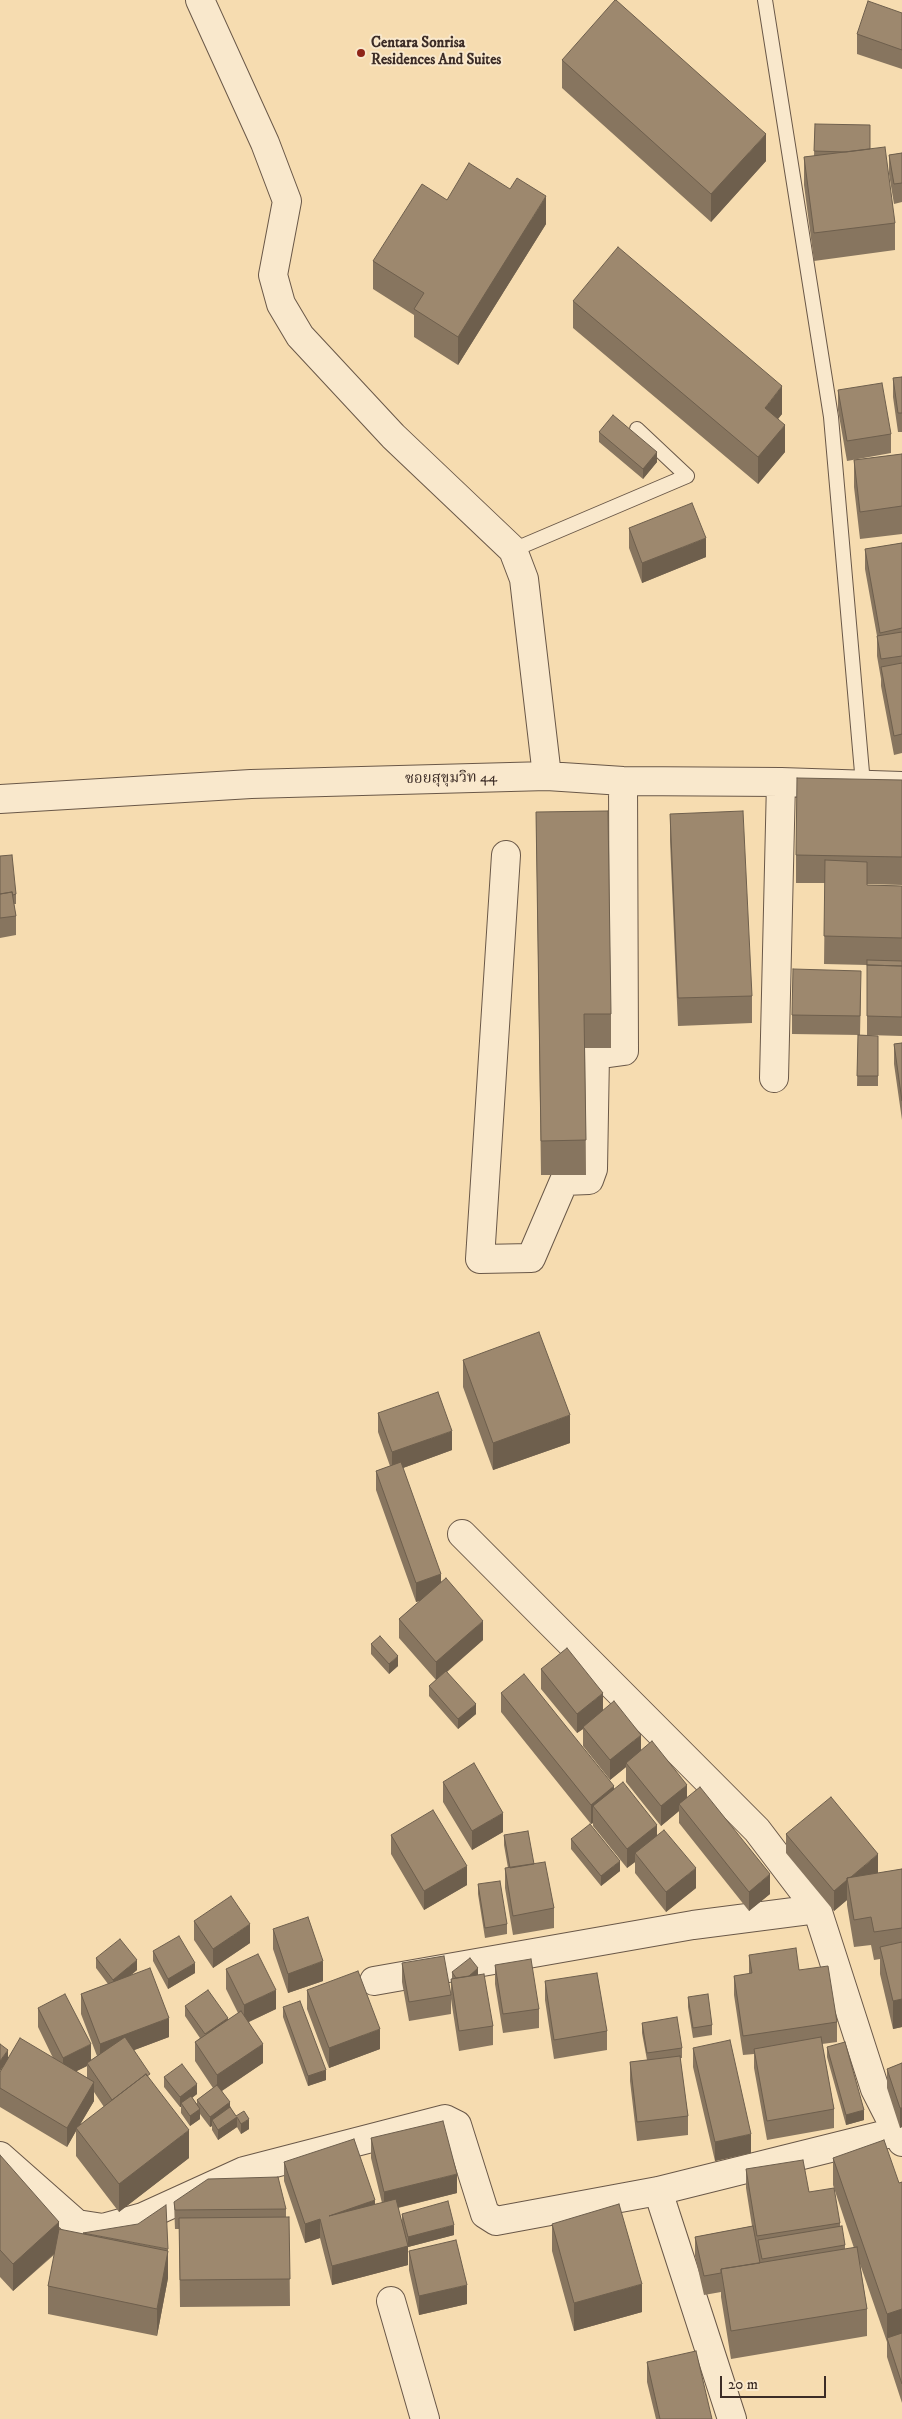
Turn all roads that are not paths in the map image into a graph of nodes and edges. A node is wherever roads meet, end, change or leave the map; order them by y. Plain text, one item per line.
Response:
1 (200, 0) edge
2 (765, 0) edge
3 (637, 429) dead end
4 (513, 550) junction
5 (547, 776) junction
6 (623, 781) junction
7 (781, 782) junction
8 (863, 784) junction
9 (902, 786) edge
10 (0, 799) edge
11 (506, 855) dead end
12 (774, 1078) dead end
13 (462, 1534) dead end
14 (818, 1910) junction
15 (374, 1982) dead end
16 (898, 2137) edge
17 (0, 2156) edge
18 (658, 2191) junction
19 (391, 2301) dead end
20 (425, 2419) edge
21 (732, 2419) edge

1 - 4 street
2 - 8 lane
3 - 4 lane
4 - 5 street
5 - 6 street, ซอยสุขุมวิท 44
5 - 10 street, ซอยสุขุมวิท 44
6 - 7 street, ซอยสุขุมวิท 44
6 - 11 street
7 - 8 street, ซอยสุขุมวิท 44
7 - 12 street
8 - 9 street, ซอยสุขุมวิท 44
13 - 14 street
14 - 15 street
14 - 16 street
16 - 18 street
17 - 18 street
18 - 21 street
19 - 20 street

